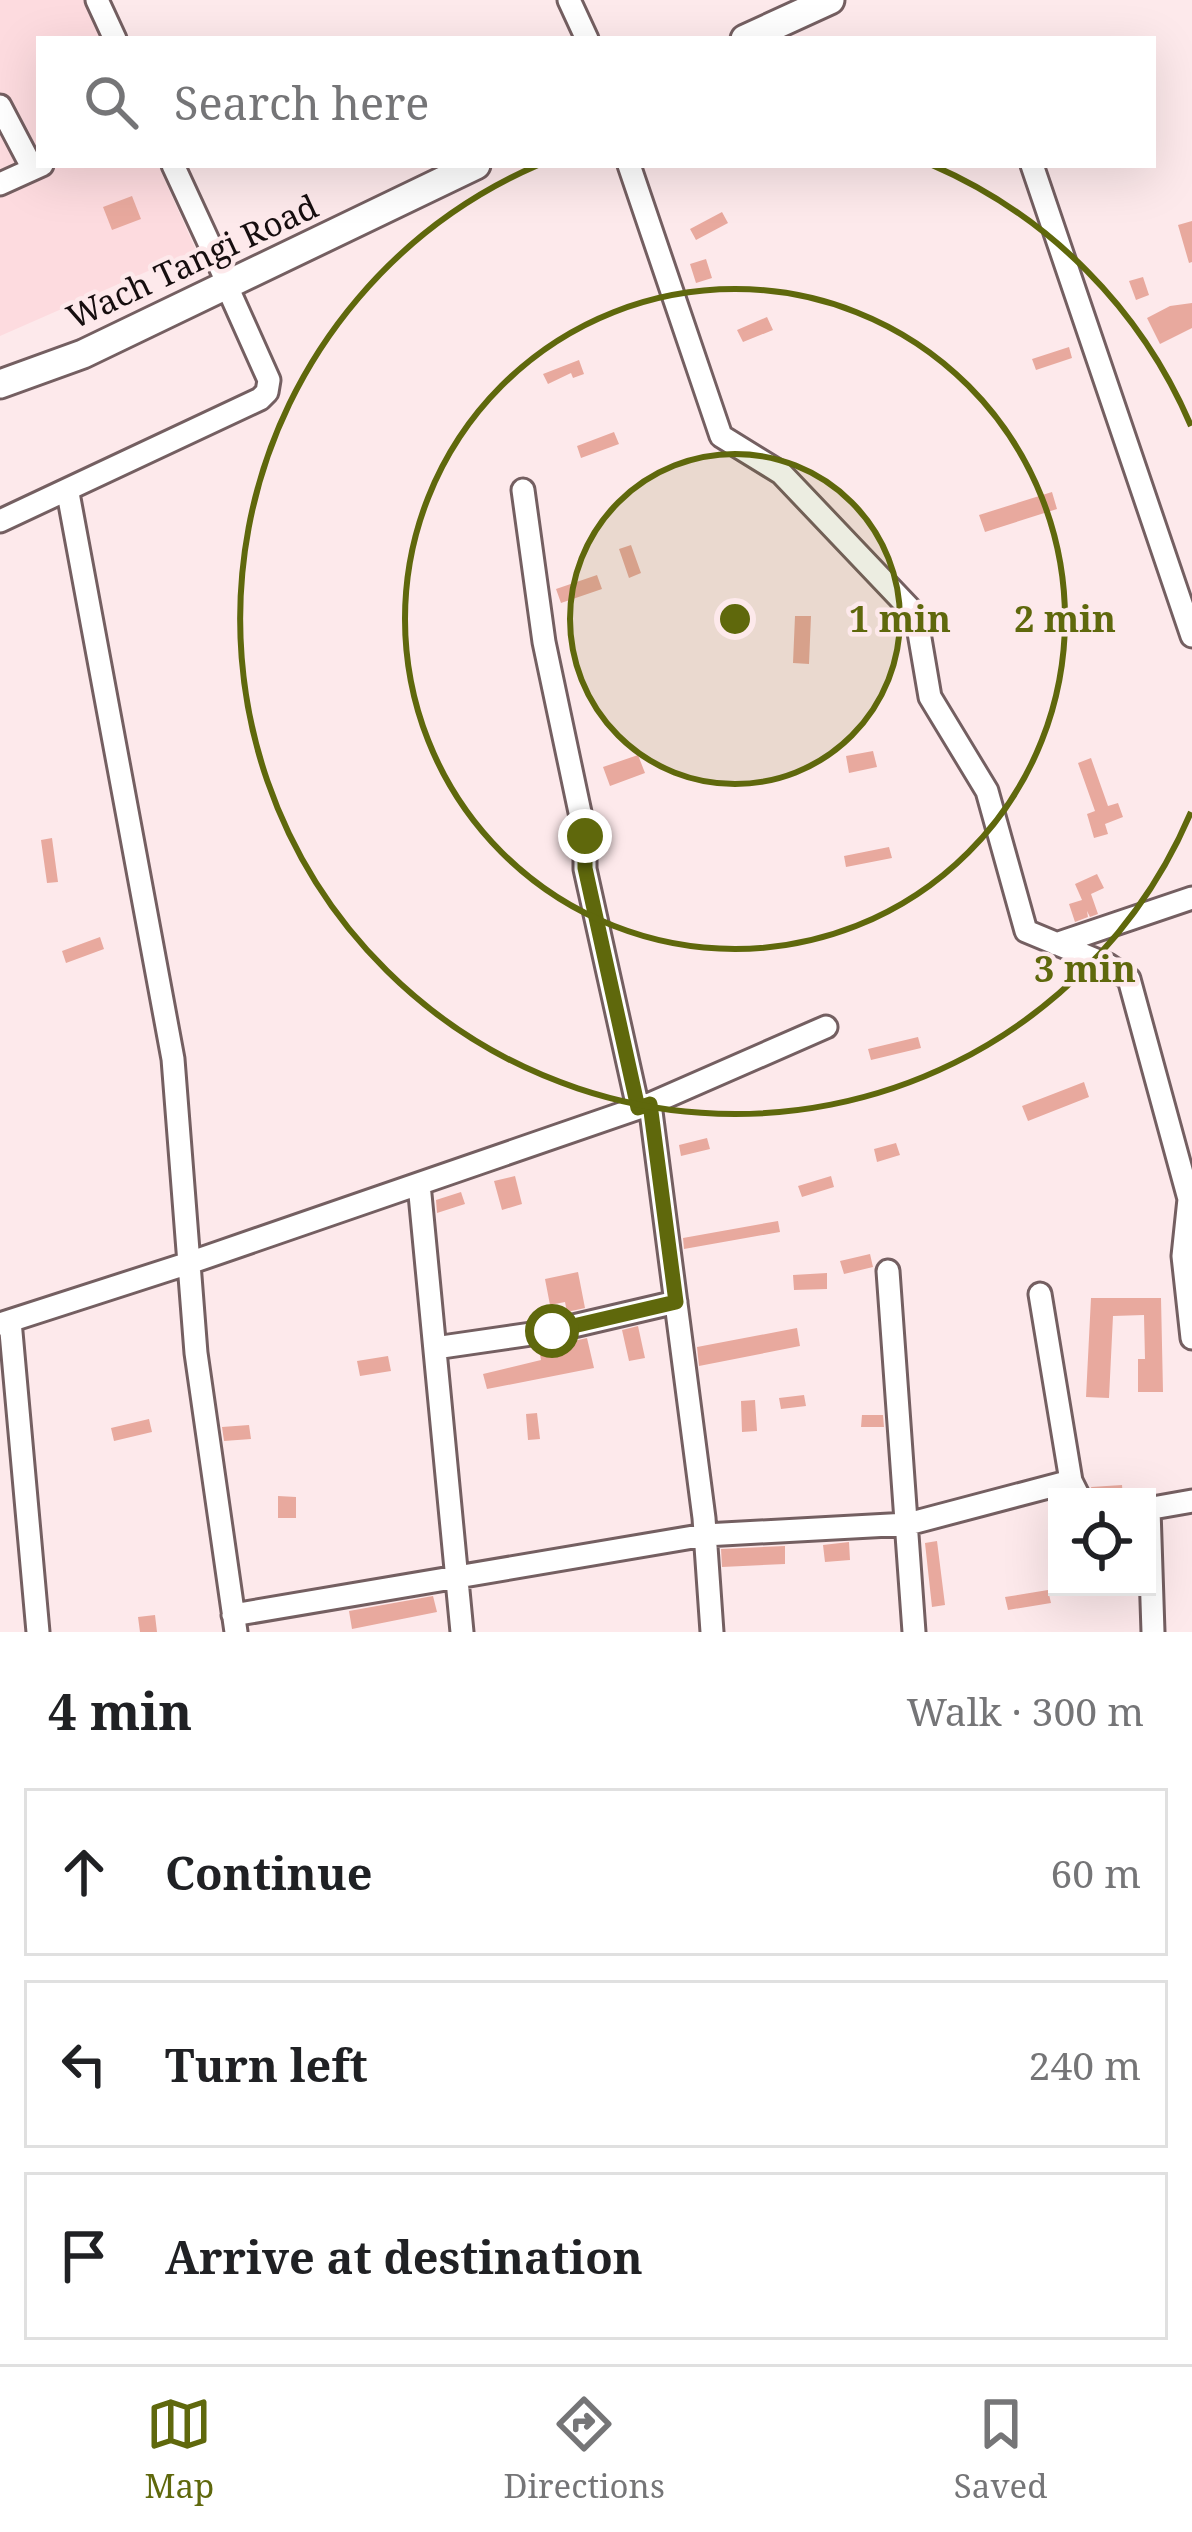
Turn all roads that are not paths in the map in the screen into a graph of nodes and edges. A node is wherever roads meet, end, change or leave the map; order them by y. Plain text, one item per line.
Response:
1 (97, 0) edge
2 (569, 0) edge
3 (830, 0) edge
4 (114, 36) edge
5 (586, 36) edge
6 (752, 36) edge
7 (0, 106) edge
8 (36, 164) edge
9 (36, 168) edge
10 (174, 168) edge
11 (470, 168) edge
12 (630, 168) edge
13 (1033, 168) edge
14 (0, 184) edge
15 (229, 289) junction
16 (0, 384) edge
17 (523, 490) dead end
18 (68, 493) junction
19 (0, 521) edge
20 (1192, 636) edge
21 (1192, 898) edge
22 (1057, 944) junction
23 (826, 1027) dead end
24 (644, 1106) junction
25 (419, 1184) junction
26 (189, 1263) junction
27 (888, 1271) dead end
28 (1040, 1294) dead end
29 (676, 1302) junction
30 (5, 1323) edge
31 (1192, 1338) edge
32 (435, 1348) junction
33 (1075, 1488) edge
34 (1048, 1494) edge
35 (1192, 1501) edge
36 (1156, 1508) edge
37 (908, 1523) junction
38 (705, 1535) junction
39 (457, 1576) junction
40 (1152, 1596) edge
41 (235, 1623) edge
42 (38, 1632) edge
43 (462, 1632) edge
44 (712, 1632) edge
45 (914, 1632) edge
46 (1154, 1632) edge

1 - 4 street
2 - 5 street
3 - 6 main road
7 - 8 street
9 - 14 street
10 - 15 street
11 - 15 main road, Wach Tangi Road
12 - 22 street
13 - 20 street
15 - 16 main road, Wach Tangi Road
15 - 18 street
17 - 24 street
18 - 19 street
18 - 26 street
21 - 22 street
22 - 31 street
23 - 24 street
24 - 25 street
24 - 29 street
25 - 26 street
25 - 32 street
26 - 30 street
26 - 41 street
27 - 37 street
28 - 33 street
29 - 32 street
29 - 38 street
30 - 42 street
32 - 39 street
34 - 37 street
35 - 36 street
37 - 38 street
37 - 45 street
38 - 39 street
38 - 44 street
39 - 41 street
39 - 43 street
40 - 46 street

